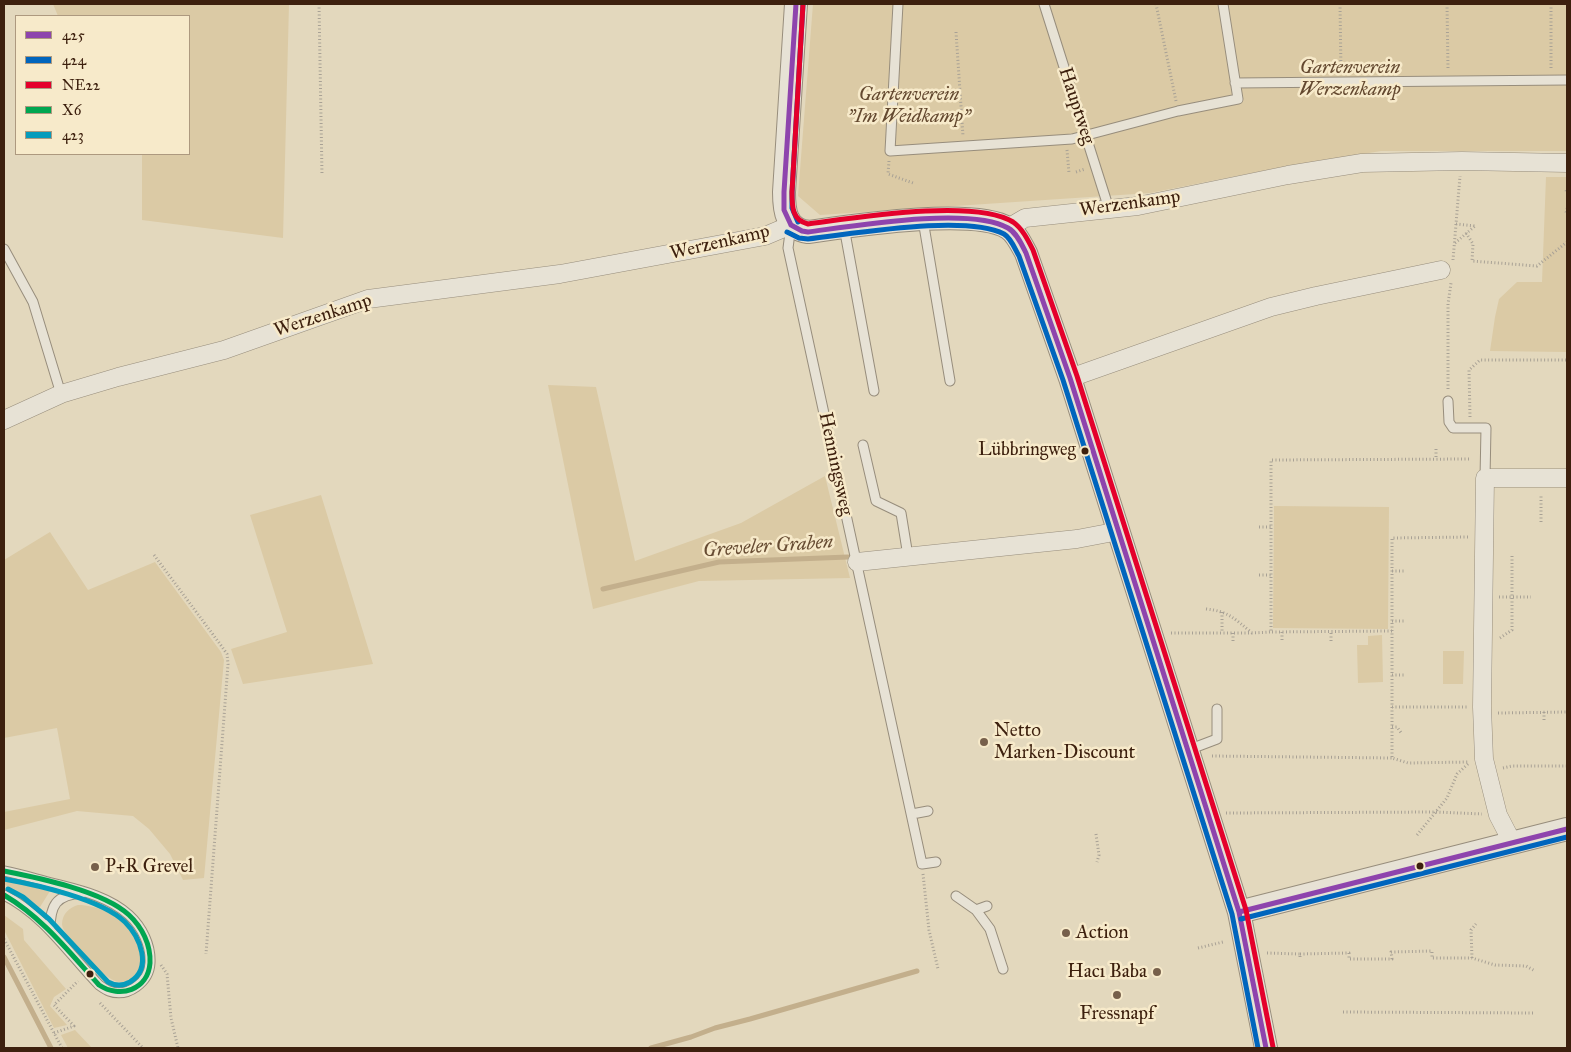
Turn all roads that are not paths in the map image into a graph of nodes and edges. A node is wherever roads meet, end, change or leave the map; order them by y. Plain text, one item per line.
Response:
1 (796, 4) edge
2 (898, 4) edge
3 (1044, 4) edge
4 (1223, 4) edge
5 (1567, 80) edge
6 (1235, 83) junction
7 (1086, 136) junction
8 (1567, 163) edge
9 (1109, 209) junction
10 (923, 220) junction
11 (791, 225) junction
12 (844, 227) junction
13 (1008, 228) junction
14 (4, 249) edge
15 (1448, 270) road end
16 (1070, 378) junction
17 (950, 381) dead end
18 (874, 392) dead end
19 (61, 394) junction
20 (1448, 401) road end
21 (4, 420) edge
22 (863, 444) dead end
23 (1485, 478) junction
24 (1567, 478) edge
25 (1119, 531) junction
26 (908, 556) junction
27 (857, 562) junction
28 (1217, 709) dead end
29 (1198, 753) junction
30 (928, 812) dead end
31 (912, 814) junction
32 (1567, 829) edge
33 (1512, 842) junction
34 (936, 862) dead end
35 (4, 871) edge
36 (87, 893) junction
37 (4, 895) edge
38 (956, 896) dead end
39 (987, 906) dead end
40 (976, 910) junction
41 (1239, 912) junction
42 (50, 930) junction
43 (1003, 970) dead end
44 (1266, 1048) edge

1 - 11 street
2 - 7 lane
3 - 7 lane, Hauptweg
4 - 6 lane
5 - 6 lane
6 - 7 lane
7 - 9 lane, Hauptweg
8 - 9 street, Werzenkamp
9 - 13 street, Werzenkamp
10 - 12 street, Werzenkamp
10 - 13 street, Werzenkamp
10 - 17 lane
11 - 12 street, Werzenkamp
11 - 19 street, Werzenkamp
11 - 27 lane, Henningsweg
12 - 18 lane
13 - 16 street
14 - 19 lane
15 - 16 street
16 - 25 street
19 - 21 street, Werzenkamp
20 - 23 lane
22 - 26 lane
23 - 24 street
23 - 33 street
25 - 26 street
25 - 29 street
26 - 27 street
27 - 31 lane, Henningsweg
28 - 29 lane
29 - 41 street
30 - 31 lane
31 - 34 lane, Henningsweg
32 - 33 street
33 - 41 street
35 - 36 lane
36 - 42 lane
36 - 42 lane
37 - 42 lane
38 - 40 lane
39 - 40 lane
40 - 43 lane
41 - 44 street

